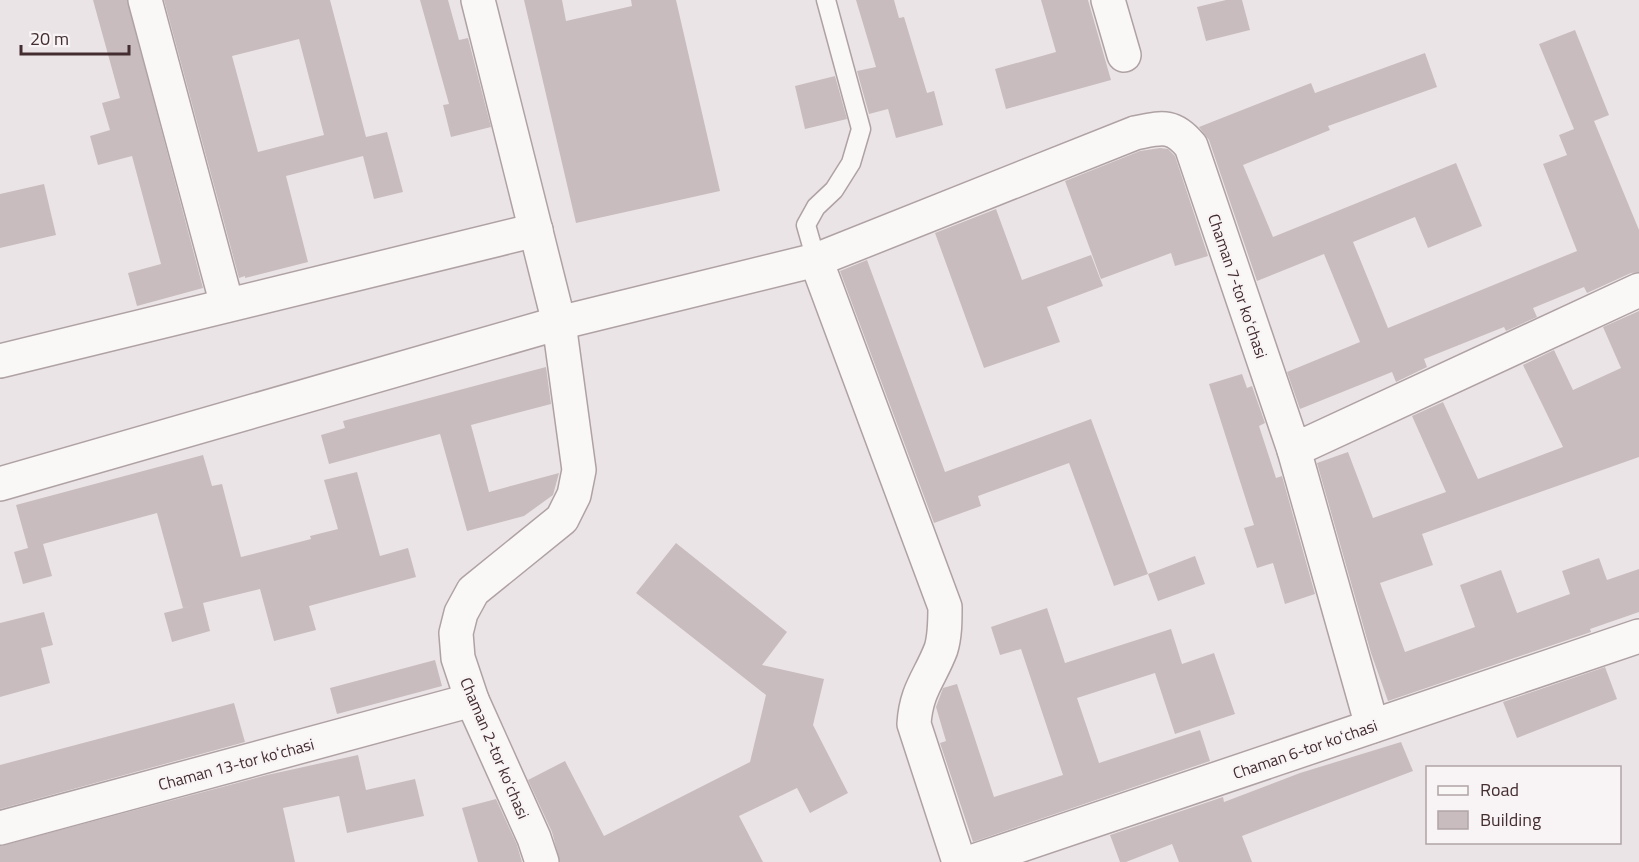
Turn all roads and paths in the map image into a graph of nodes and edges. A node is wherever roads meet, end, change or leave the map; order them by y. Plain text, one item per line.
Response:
1 (145, 0) edge
2 (478, 0) edge
3 (826, 0) edge
4 (1108, 0) edge
5 (1124, 55) dead end
6 (536, 230) junction
7 (816, 260) junction
8 (1639, 290) edge
9 (227, 305) junction
10 (559, 323) junction
11 (0, 361) edge
12 (1294, 450) junction
13 (0, 484) edge
14 (1639, 636) edge
15 (472, 700) junction
16 (1372, 726) junction
17 (0, 828) edge
18 (542, 862) edge
19 (959, 862) edge
20 (971, 862) edge

1 - 9 street
2 - 6 street, Chaman 2-tor koʻchasi
3 - 7 lane
4 - 5 street
6 - 9 street
6 - 10 street, Chaman 2-tor koʻchasi
7 - 10 street, Chaman 7-tor koʻchasi
7 - 12 street, Chaman 7-tor koʻchasi
7 - 19 street
8 - 12 street
9 - 11 street
10 - 13 street, Chaman 7-tor koʻchasi
10 - 15 street, Chaman 2-tor koʻchasi
12 - 16 street, Chaman 7-tor koʻchasi
14 - 16 street, Chaman 6-tor koʻchasi
15 - 17 street, Chaman 13-tor koʻchasi
15 - 18 street, Chaman 2-tor koʻchasi
16 - 20 street, Chaman 6-tor koʻchasi

